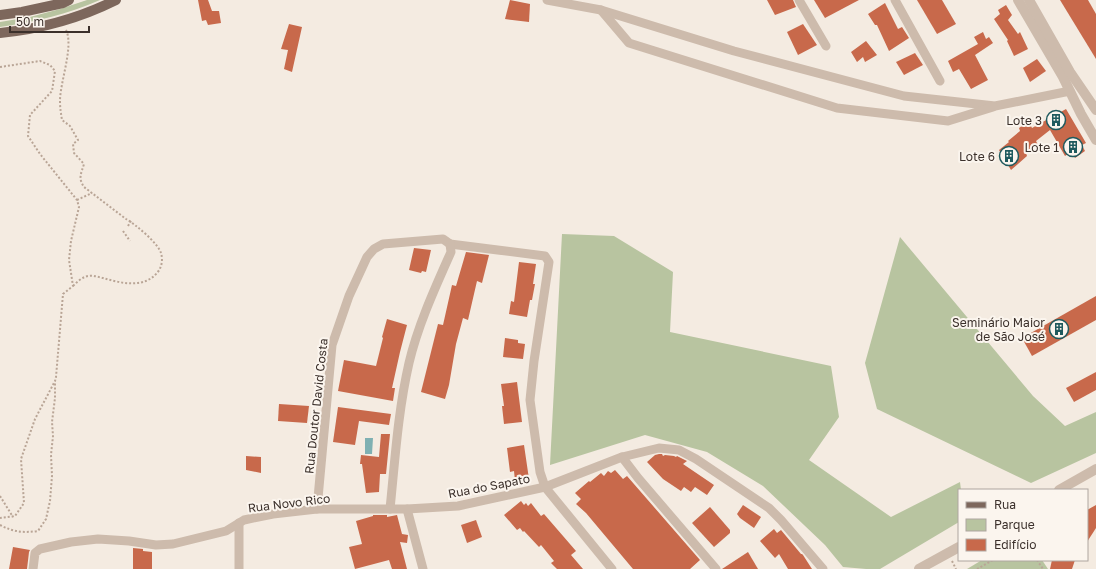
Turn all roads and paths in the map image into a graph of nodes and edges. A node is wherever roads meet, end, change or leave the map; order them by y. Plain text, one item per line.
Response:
1 (69, 0) edge
2 (116, 0) edge
3 (547, 0) edge
4 (799, 0) edge
5 (895, 0) edge
6 (1018, 0) edge
7 (1029, 0) edge
8 (601, 10) junction
9 (0, 15) edge
10 (62, 22) junction
11 (0, 33) edge
12 (826, 46) dead end
13 (0, 67) edge
14 (940, 81) dead end
15 (1070, 90) junction
16 (995, 106) junction
17 (1096, 110) edge
18 (1087, 125) junction
19 (1096, 133) edge
20 (1096, 140) edge
21 (92, 193) junction
22 (77, 200) junction
23 (131, 222) junction
24 (128, 226) dead end
25 (123, 231) dead end
26 (130, 241) dead end
27 (450, 244) junction
28 (73, 286) junction
29 (55, 381) junction
30 (622, 457) junction
31 (1096, 469) edge
32 (545, 487) junction
33 (1061, 489) edge
34 (0, 496) edge
35 (317, 509) junction
36 (390, 509) junction
37 (407, 509) junction
38 (13, 516) junction
39 (0, 518) edge
40 (239, 523) junction
41 (0, 525) edge
42 (958, 548) edge
43 (991, 561) edge
44 (32, 569) edge
45 (239, 569) edge
46 (423, 569) edge
47 (612, 569) edge
48 (716, 569) edge
49 (823, 569) edge
50 (919, 569) edge
51 (977, 569) edge

1 - 9 main road
2 - 10 main road
3 - 8 street
4 - 12 street
5 - 14 street
6 - 15 street
7 - 17 street
8 - 16 street
8 - 16 street
10 - 11 main road
10 - 21 path
13 - 22 path
15 - 16 street
15 - 18 street
18 - 19 street
18 - 20 street
21 - 22 path
21 - 23 path
22 - 28 path
23 - 24 path
23 - 28 path
25 - 26 path
27 - 32 street, Rua Doutor David Costa
27 - 35 street, Rua Doutor David Costa
27 - 36 street
28 - 29 path
29 - 38 path
29 - 41 path
30 - 32 street, Rua do Sapato
30 - 48 street
30 - 49 street, Rua do Sapato
31 - 33 street
32 - 37 street, Rua do Sapato
32 - 47 street
34 - 38 path
35 - 36 street, Rua Novo Rico
35 - 40 street, Rua Novo Rico
36 - 37 street, Rua do Sapato
37 - 46 street
38 - 39 path
40 - 44 street, Rua Novo Rico
40 - 45 street, Rua Novo Rico
42 - 50 street
43 - 51 path

